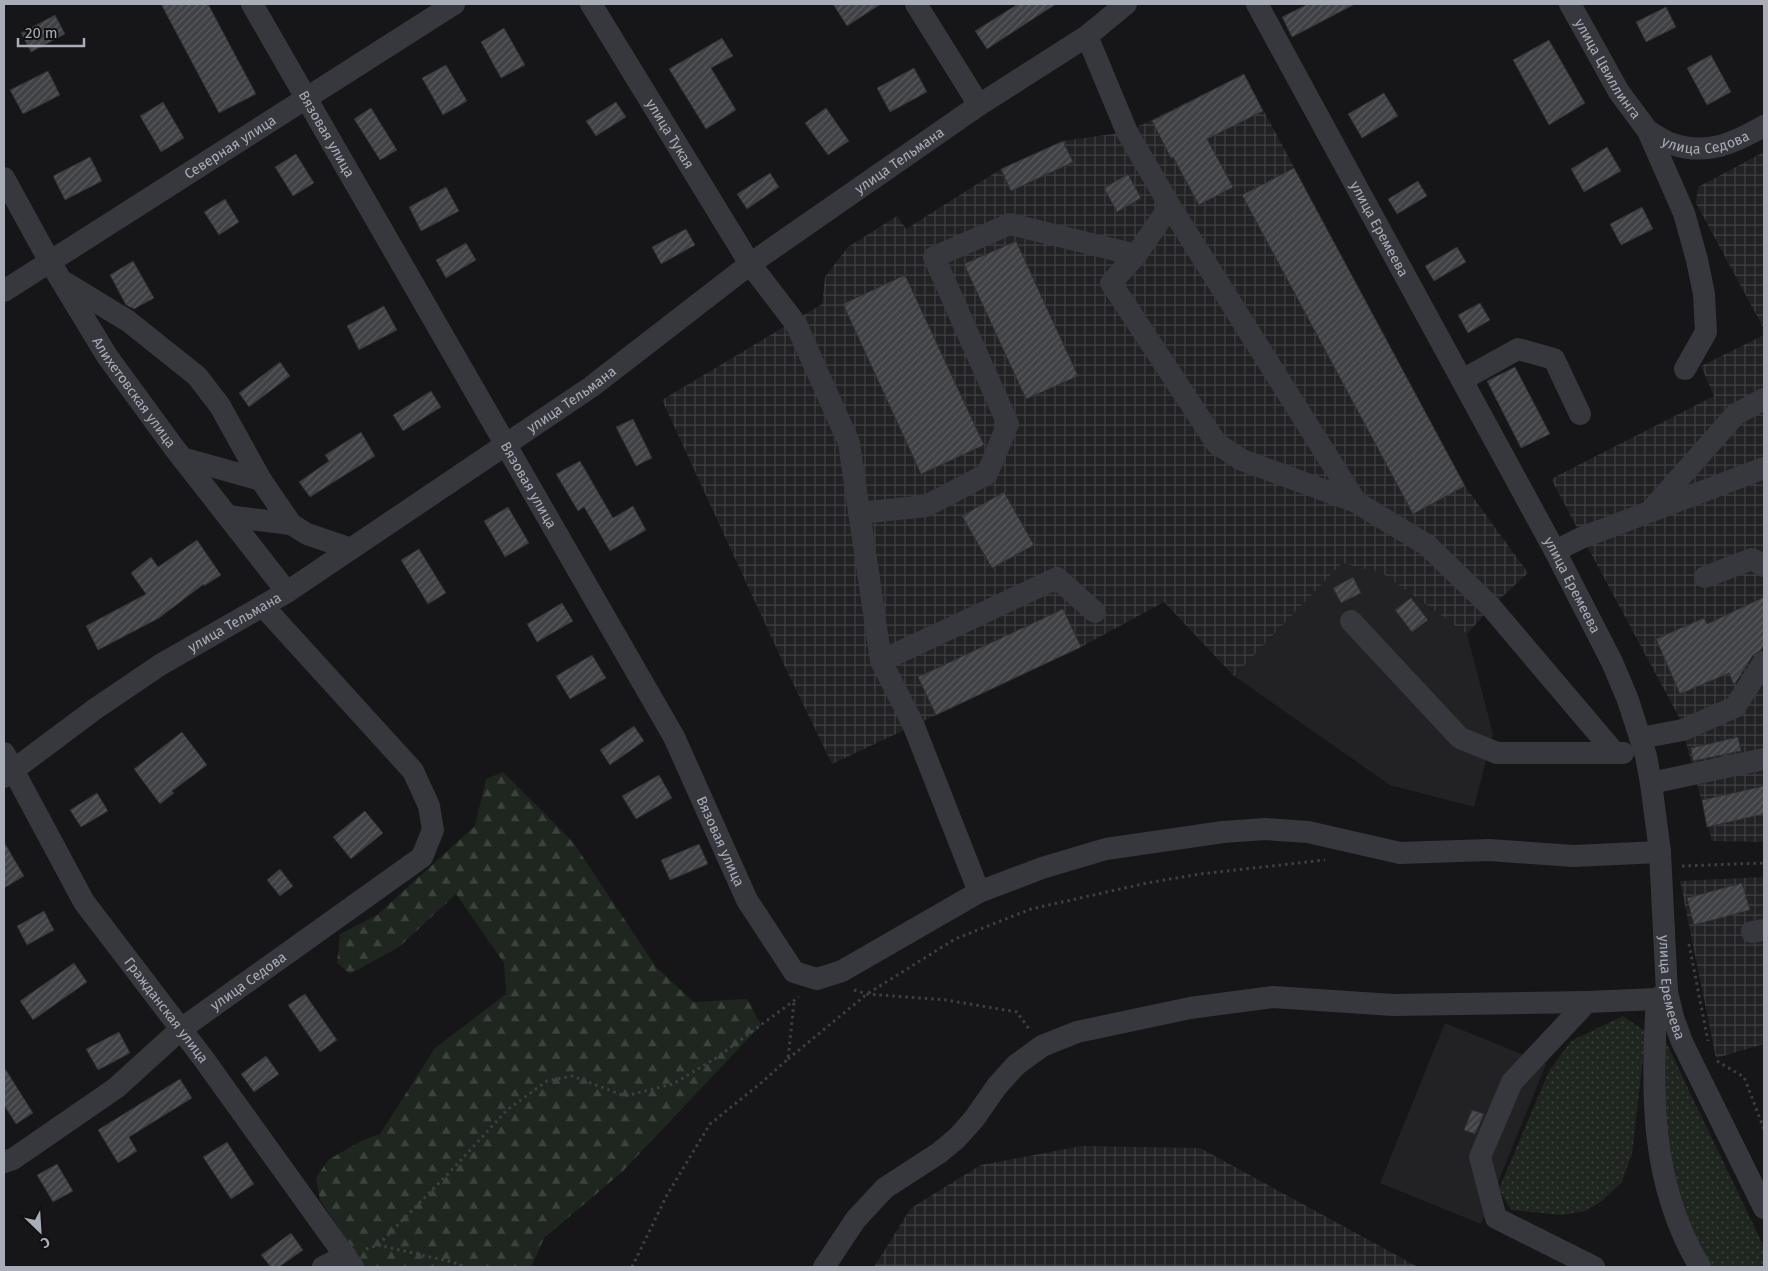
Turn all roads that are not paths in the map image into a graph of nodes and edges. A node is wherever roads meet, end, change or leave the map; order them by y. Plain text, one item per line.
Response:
1 (252, 4) edge
2 (591, 4) edge
3 (916, 4) edge
4 (1126, 4) edge
5 (1257, 4) edge
6 (1570, 4) edge
7 (445, 6) edge
8 (1087, 36) junction
9 (306, 99) junction
10 (980, 105) junction
11 (1764, 126) edge
12 (1648, 131) junction
13 (4, 178) edge
14 (1170, 206) junction
15 (1136, 255) junction
16 (750, 264) junction
17 (56, 271) junction
18 (4, 291) edge
19 (1684, 369) dead end
20 (1462, 380) junction
21 (1764, 399) edge
22 (1580, 414) dead end
23 (506, 445) junction
24 (182, 458) junction
25 (1764, 468) edge
26 (261, 480) junction
27 (1356, 502) junction
28 (859, 512) junction
29 (1649, 512) junction
30 (228, 516) junction
31 (291, 524) junction
32 (351, 549) junction
33 (1555, 551) junction
34 (1764, 566) edge
35 (1705, 577) dead end
36 (287, 592) junction
37 (263, 606) junction
38 (1095, 612) dead end
39 (1351, 621) dead end
40 (880, 661) junction
41 (1764, 662) edge
42 (1643, 747) junction
43 (1614, 752) junction
44 (1764, 759) edge
45 (7, 767) edge
46 (1651, 783) junction
47 (1667, 859) junction
48 (979, 892) junction
49 (1662, 996) junction
50 (1587, 1002) junction
51 (180, 1028) junction
52 (4, 1162) edge
53 (1764, 1208) edge
54 (350, 1262) edge
55 (322, 1267) edge
56 (824, 1267) edge
57 (1594, 1267) edge
58 (1700, 1267) edge

1 - 9 street, Вязовая улица
2 - 16 street, улица Тукая
3 - 10 street
4 - 8 street, улица Тельмана
5 - 20 street, улица Еремеева
6 - 12 street, улица Цвиллинга
7 - 9 street, Северная улица
8 - 10 street, улица Тельмана
8 - 14 street
9 - 17 street, Северная улица
9 - 23 street, Вязовая улица
10 - 16 street, улица Тельмана
11 - 12 street, улица Седова
12 - 19 street
13 - 17 street, Алихетовская улица
14 - 15 street
14 - 27 street
15 - 27 street
15 - 28 street
16 - 23 street, улица Тельмана
16 - 28 street, улица Тукая
17 - 18 street, Северная улица
17 - 24 street, Алихетовская улица
17 - 26 street
20 - 22 street
20 - 33 street, улица Еремеева
21 - 29 street
23 - 32 street, улица Тельмана
23 - 48 street, Вязовая улица
24 - 26 street
24 - 30 street, Алихетовская улица
25 - 29 street
26 - 31 street
27 - 43 street
28 - 40 street, улица Тукая
29 - 33 street
30 - 31 street
30 - 36 street, Алихетовская улица
31 - 32 street
32 - 36 street, улица Тельмана
33 - 42 street, улица Еремеева
34 - 35 street
36 - 37 street, улица Тельмана
37 - 45 street, улица Тельмана
37 - 51 street, улица Седова
38 - 40 street
39 - 43 street
40 - 48 street, улица Тукая
41 - 42 street
42 - 43 street
42 - 46 street, улица Еремеева
44 - 46 street
45 - 51 street, Гражданская улица
46 - 47 street, улица Еремеева
47 - 48 street
47 - 49 street, улица Еремеева
49 - 50 street
49 - 53 street, улица Еремеева
49 - 58 street
50 - 56 street
50 - 57 street
51 - 52 street, улица Седова
51 - 54 street, Гражданская улица
54 - 55 street

